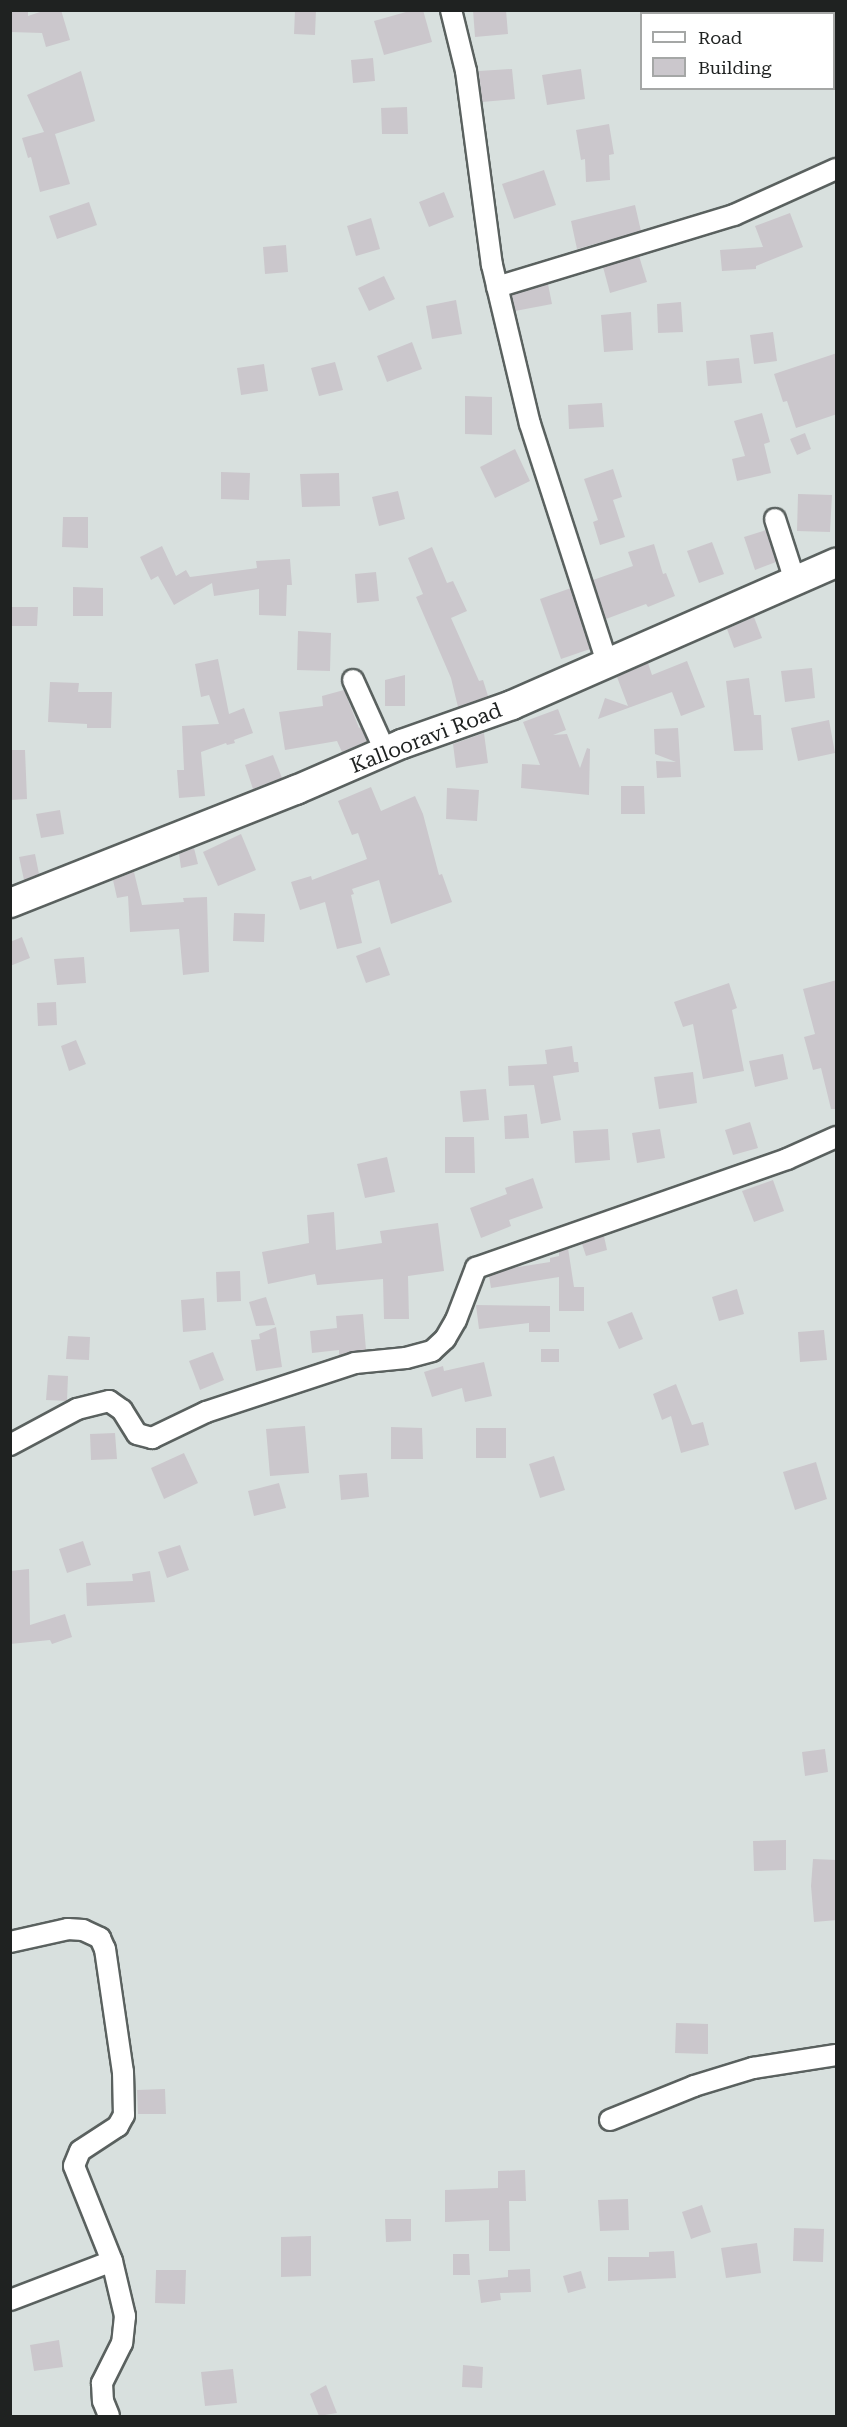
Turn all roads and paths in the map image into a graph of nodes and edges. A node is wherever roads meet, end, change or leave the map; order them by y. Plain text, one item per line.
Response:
1 (451, 10) edge
2 (837, 170) edge
3 (497, 287) junction
4 (775, 519) dead end
5 (837, 563) edge
6 (795, 581) junction
7 (607, 662) junction
8 (352, 680) dead end
9 (385, 751) junction
10 (10, 903) edge
11 (837, 1137) edge
12 (10, 1445) edge
13 (10, 1942) edge
14 (837, 2055) edge
15 (610, 2120) dead end
16 (112, 2261) junction
17 (10, 2300) edge
18 (109, 2416) edge

1 - 3 street
2 - 3 street
3 - 7 street
4 - 6 street
5 - 6 main road, Kallooravi Road
6 - 7 main road, Kallooravi Road
7 - 9 main road, Kallooravi Road
8 - 9 street
9 - 10 main road, Kallooravi Road
11 - 12 street
13 - 16 street
14 - 15 street
16 - 17 street
16 - 18 street

